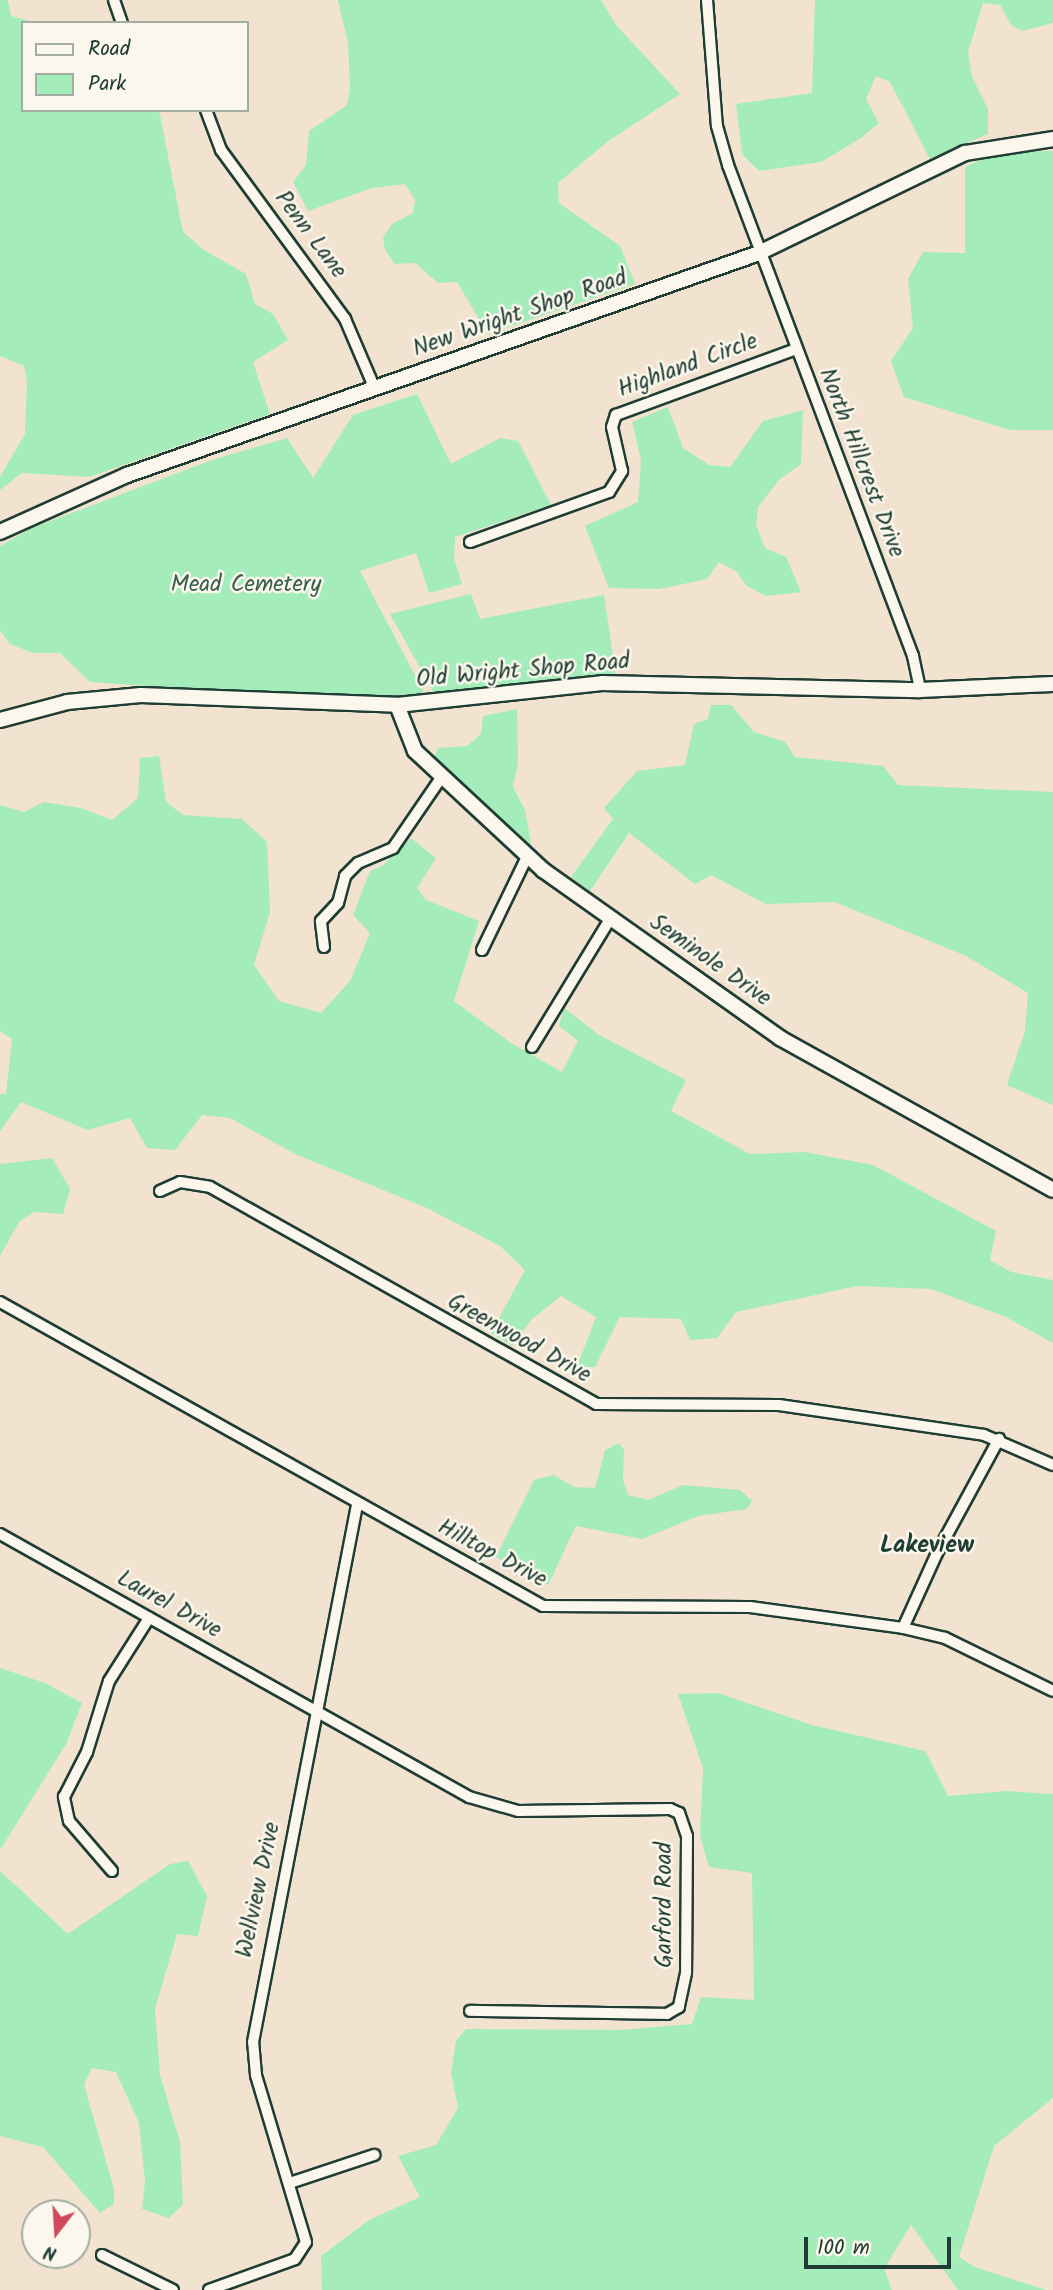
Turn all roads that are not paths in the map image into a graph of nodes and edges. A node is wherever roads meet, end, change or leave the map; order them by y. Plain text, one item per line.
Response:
1 (114, 0) edge
2 (707, 0) edge
3 (120, 21) edge
4 (207, 112) edge
5 (1053, 139) edge
6 (759, 253) junction
7 (796, 349) junction
8 (374, 389) junction
9 (0, 532) edge
10 (470, 542) dead end
11 (1053, 684) edge
12 (920, 690) junction
13 (397, 705) junction
14 (0, 720) edge
15 (441, 778) junction
16 (527, 858) junction
17 (610, 919) junction
18 (324, 947) dead end
19 (482, 950) dead end
20 (532, 1047) dead end
21 (1053, 1190) edge
22 (160, 1191) dead end
23 (0, 1302) edge
24 (999, 1439) junction
25 (1053, 1465) edge
26 (357, 1505) junction
27 (0, 1534) edge
28 (149, 1618) junction
29 (903, 1628) junction
30 (1053, 1691) edge
31 (316, 1712) junction
32 (112, 1871) dead end
33 (470, 2011) dead end
34 (374, 2155) dead end
35 (290, 2183) junction
36 (102, 2255) dead end
37 (173, 2290) edge
38 (209, 2290) edge

1 - 3 street
2 - 6 street, North Hillcrest Drive
4 - 8 street, Penn Lane
5 - 6 street, New Wright Shop Road
6 - 7 street, North Hillcrest Drive
6 - 8 street, New Wright Shop Road
7 - 10 street, Highland Circle
7 - 12 street, North Hillcrest Drive
8 - 9 street, New Wright Shop Road
11 - 12 street, Old Wright Shop Road
12 - 13 street, Old Wright Shop Road
13 - 14 street, Old Wright Shop Road
13 - 15 street, Seminole Drive
15 - 16 street, Seminole Drive
15 - 18 street
16 - 17 street, Seminole Drive
16 - 19 street
17 - 20 street
17 - 21 street, Seminole Drive
22 - 24 street, Greenwood Drive
23 - 26 street, Hilltop Drive
24 - 25 street, Greenwood Drive
24 - 29 street
26 - 29 street, Hilltop Drive
26 - 31 street, Wellview Drive
27 - 28 street, Laurel Drive
28 - 31 street, Laurel Drive
28 - 32 street
29 - 30 street, Hilltop Drive
31 - 33 street, Garford Road
31 - 35 street, Wellview Drive
34 - 35 street
35 - 38 street, Wellview Drive
36 - 37 street

